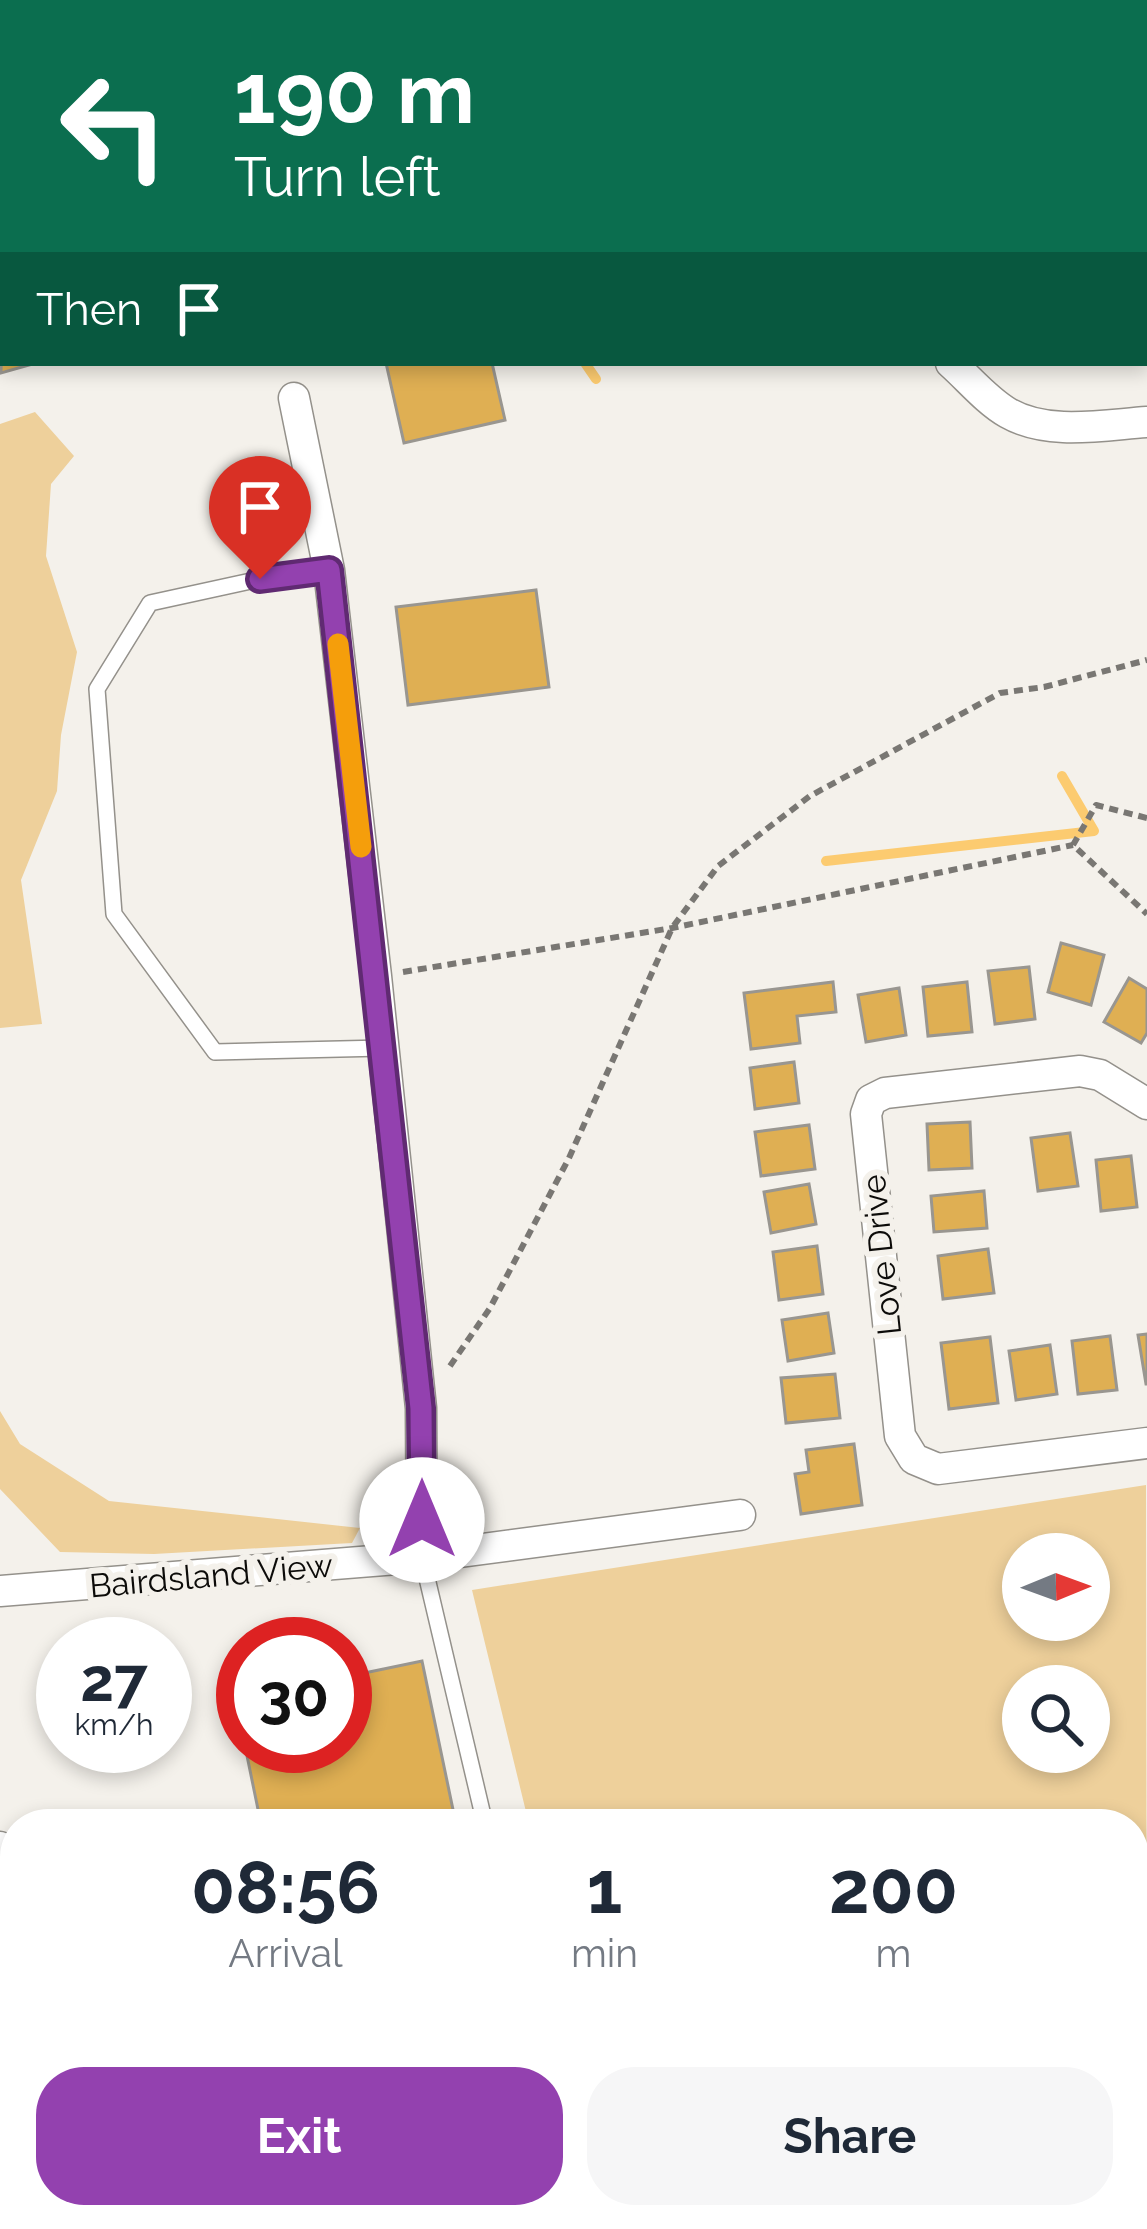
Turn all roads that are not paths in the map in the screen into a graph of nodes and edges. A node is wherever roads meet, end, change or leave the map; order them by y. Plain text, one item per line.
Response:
1 (954, 366) edge
2 (294, 398) dead end
3 (1147, 422) edge
4 (329, 570) junction
5 (383, 1048) junction
6 (1147, 1104) edge
7 (1147, 1443) edge
8 (740, 1514) dead end
9 (422, 1557) junction
10 (0, 1591) edge
11 (481, 1809) edge

1 - 3 street
2 - 4 street
4 - 5 street
4 - 5 lane
5 - 9 street
6 - 7 street, Love Drive
8 - 9 street, Bairdsland View
9 - 10 street, Bairdsland View
9 - 11 lane

